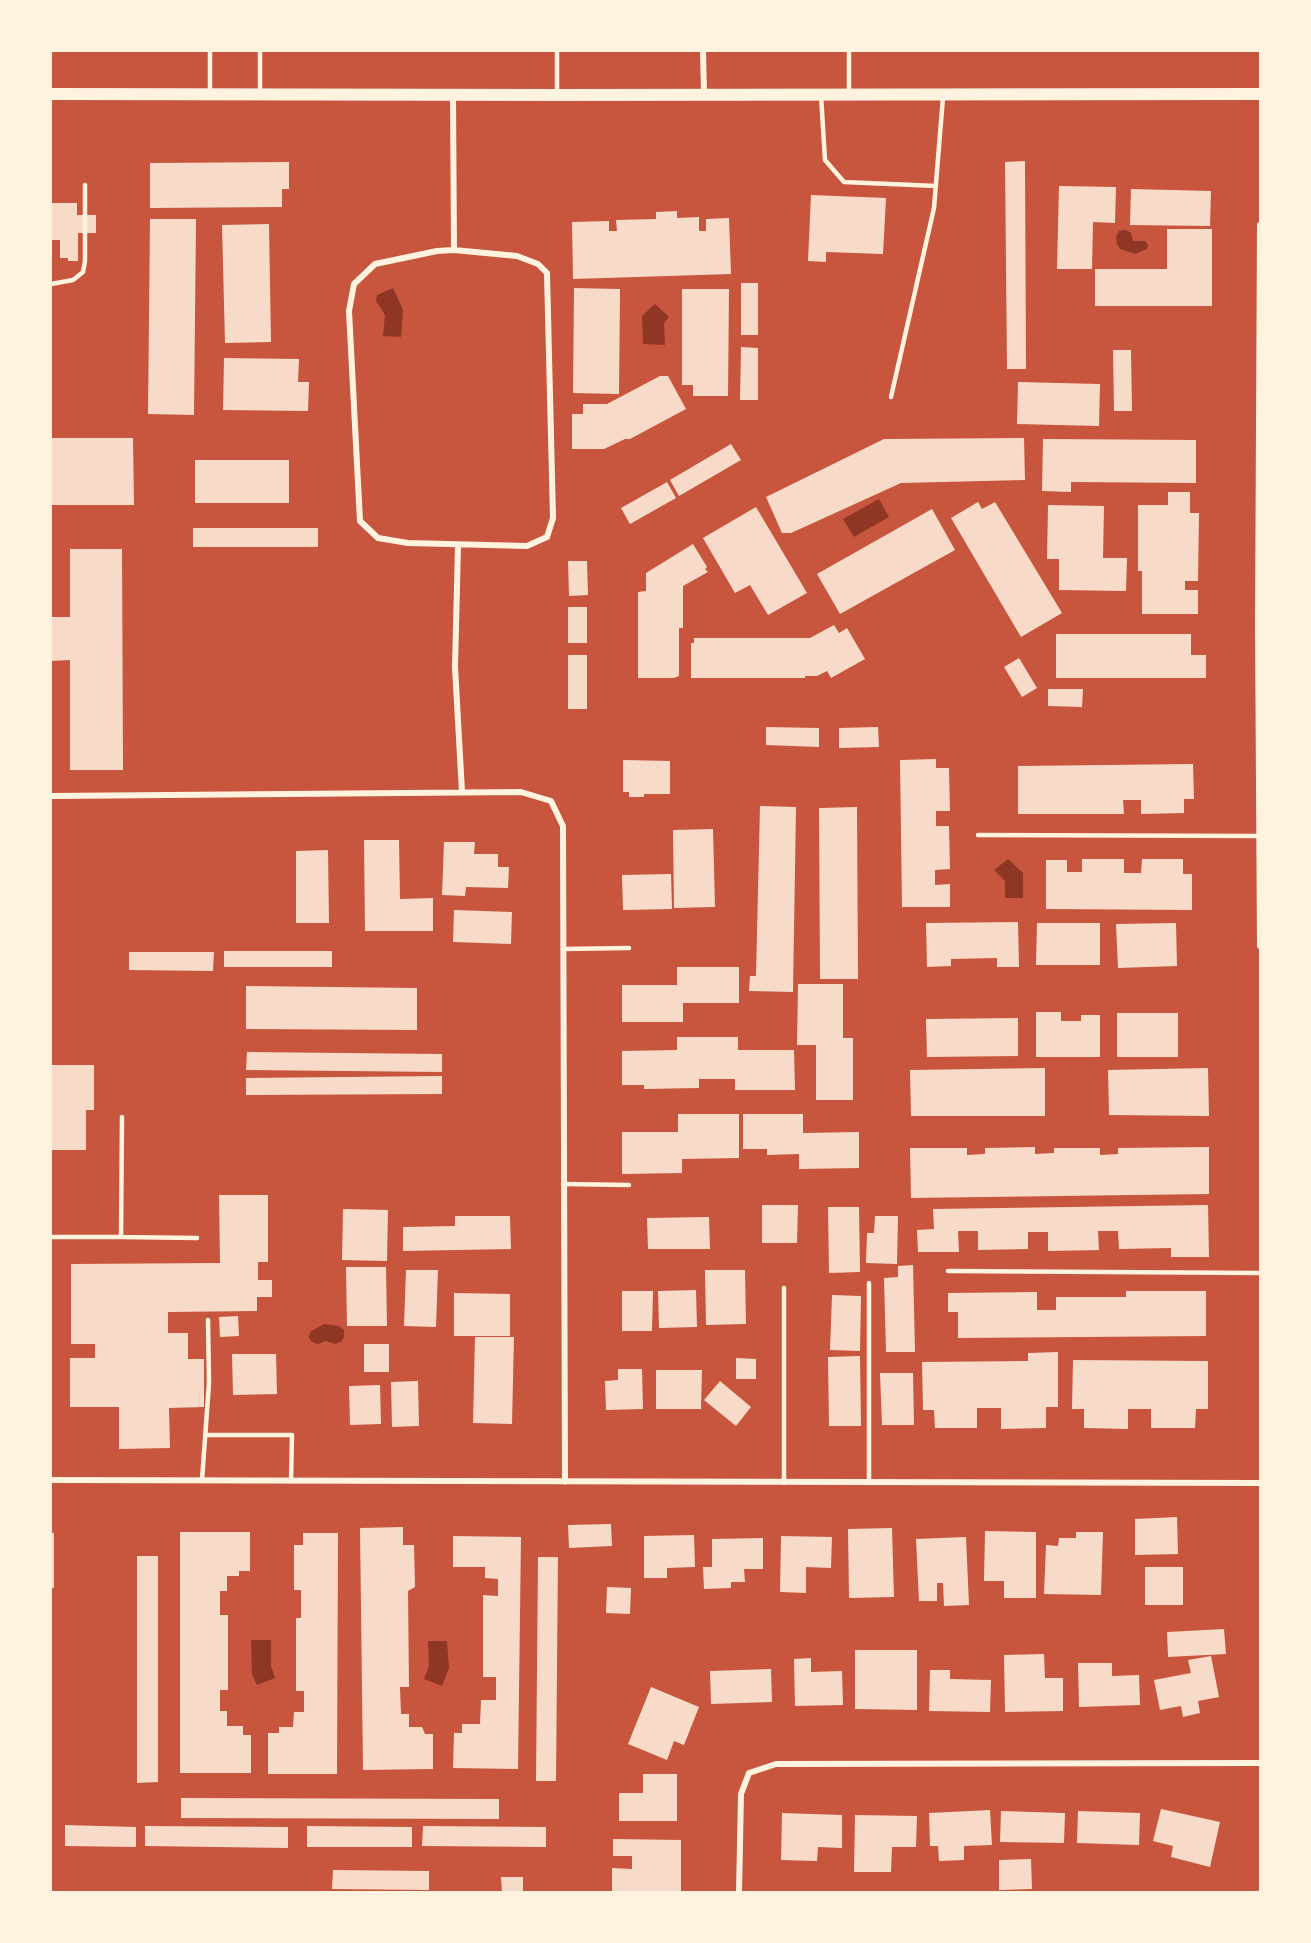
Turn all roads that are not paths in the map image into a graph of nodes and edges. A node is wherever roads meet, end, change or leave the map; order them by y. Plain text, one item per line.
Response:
1 (210, 51) edge
2 (260, 51) edge
3 (557, 51) edge
4 (703, 51) edge
5 (849, 51) edge
6 (51, 94) edge
7 (210, 94) junction
8 (704, 94) junction
9 (821, 94) junction
10 (849, 94) junction
11 (943, 94) junction
12 (1260, 94) edge
13 (260, 95) junction
14 (453, 95) junction
15 (557, 95) junction
16 (85, 185) dead end
17 (936, 186) junction
18 (1260, 225) edge
19 (454, 250) junction
20 (51, 284) edge
21 (891, 397) dead end
22 (458, 544) junction
23 (462, 792) junction
24 (51, 796) edge
25 (978, 835) dead end
26 (1259, 836) edge
27 (1260, 946) edge
28 (629, 948) dead end
29 (563, 949) junction
30 (122, 1117) dead end
31 (563, 1184) junction
32 (629, 1185) dead end
33 (51, 1237) edge
34 (121, 1237) junction
35 (197, 1238) dead end
36 (948, 1271) dead end
37 (1260, 1273) edge
38 (869, 1283) dead end
39 (784, 1288) dead end
40 (208, 1320) dead end
41 (206, 1435) junction
42 (51, 1480) edge
43 (202, 1480) junction
44 (291, 1481) junction
45 (565, 1482) junction
46 (784, 1483) junction
47 (869, 1483) junction
48 (1260, 1483) edge
49 (1260, 1763) edge
50 (739, 1892) edge

1 - 7 lane
2 - 13 lane
3 - 15 lane
4 - 8 street
5 - 10 lane
6 - 7 main road
7 - 13 main road
8 - 9 main road
8 - 15 main road
9 - 10 main road
9 - 17 lane
10 - 11 main road
11 - 12 main road
11 - 17 lane
13 - 14 main road
14 - 15 main road
14 - 19 street
16 - 20 lane
17 - 21 lane
18 - 26 street
19 - 22 street
19 - 22 street
22 - 23 street
23 - 24 street
23 - 29 street
25 - 26 lane
26 - 27 street
28 - 29 lane
29 - 31 street
30 - 34 lane
31 - 32 lane
31 - 45 street
33 - 34 lane
34 - 35 lane
36 - 37 lane
38 - 47 lane
39 - 46 lane
40 - 41 lane
41 - 43 lane
41 - 44 lane
42 - 43 street
43 - 44 street
44 - 45 street
45 - 46 street
46 - 47 street
47 - 48 street
49 - 50 street

